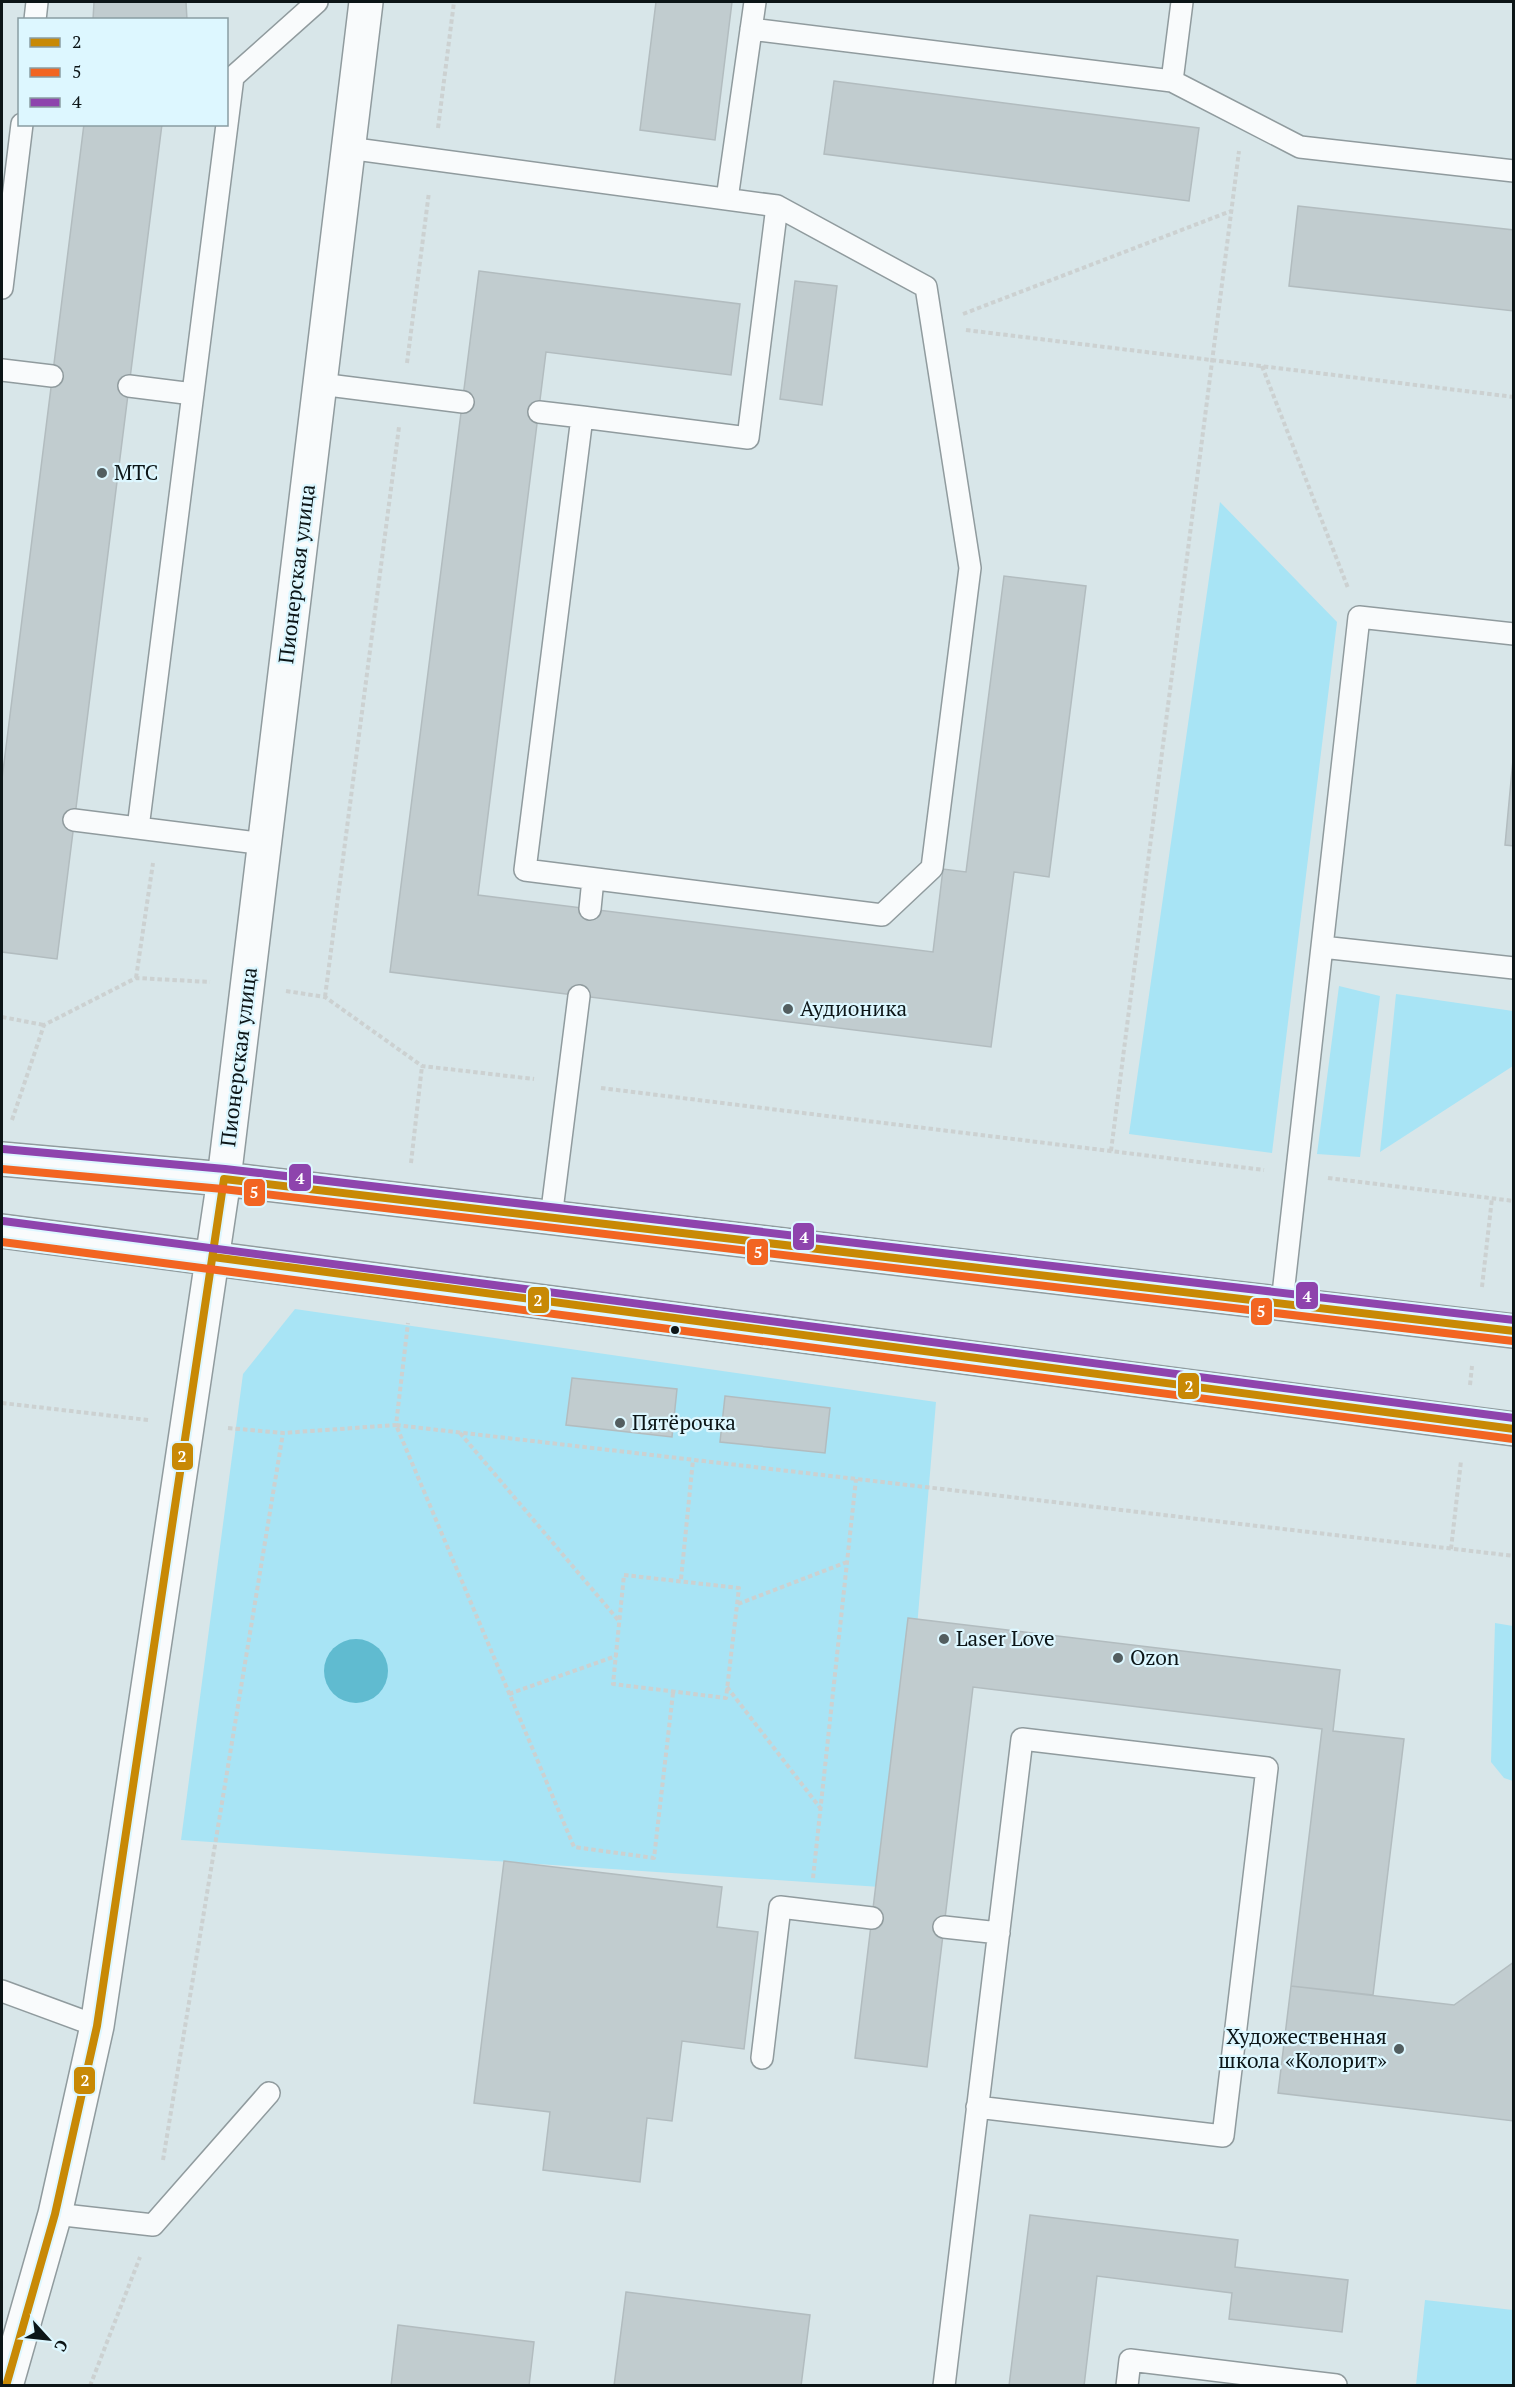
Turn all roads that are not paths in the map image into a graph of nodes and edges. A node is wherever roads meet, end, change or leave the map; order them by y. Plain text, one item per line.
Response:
1 (37, 2) edge
2 (317, 2) edge
3 (366, 2) edge
4 (755, 2) edge
5 (1182, 2) edge
6 (35, 18) edge
7 (751, 29) junction
8 (1172, 81) junction
9 (228, 117) edge
10 (22, 126) edge
11 (227, 126) edge
12 (348, 148) junction
13 (1514, 171) edge
14 (727, 199) junction
15 (777, 206) junction
16 (2, 288) edge
17 (2, 370) edge
18 (52, 376) dead end
19 (320, 384) junction
20 (129, 386) dead end
21 (193, 394) junction
22 (463, 402) dead end
23 (539, 411) dead end
24 (582, 417) junction
25 (1514, 634) edge
26 (74, 820) dead end
27 (138, 828) junction
28 (265, 844) junction
29 (593, 879) junction
30 (590, 909) dead end
31 (1322, 947) junction
32 (1514, 968) edge
33 (579, 996) dead end
34 (5, 1145) edge
35 (224, 1179) junction
36 (551, 1218) junction
37 (2, 1231) edge
38 (213, 1257) junction
39 (1282, 1304) junction
40 (1514, 1331) edge
41 (1514, 1428) edge
42 (872, 1918) dead end
43 (944, 1927) dead end
44 (999, 1933) junction
45 (2, 1991) edge
46 (97, 2026) junction
47 (762, 2058) dead end
48 (269, 2093) dead end
49 (977, 2107) junction
50 (55, 2214) junction
51 (6, 2385) edge
52 (944, 2385) edge
53 (1127, 2385) edge
54 (1336, 2385) edge

1 - 6 lane
2 - 9 lane
3 - 12 main road, Пионерская улица
4 - 7 lane
5 - 8 lane
7 - 8 lane
7 - 14 lane
8 - 13 lane
10 - 16 lane
11 - 21 lane
12 - 14 lane
12 - 19 main road, Пионерская улица
14 - 15 lane
15 - 24 lane
15 - 29 lane
17 - 18 lane
19 - 22 lane
19 - 28 main road, Пионерская улица
20 - 21 lane
21 - 27 lane
23 - 24 lane
24 - 29 lane
25 - 31 lane
26 - 27 lane
27 - 28 lane
28 - 35 main road, Пионерская улица
29 - 30 lane
31 - 32 lane
31 - 39 lane
33 - 36 lane
34 - 35 main road
35 - 36 main road
35 - 38 main road, Пионерская улица
36 - 39 main road
37 - 38 main road
38 - 41 main road
38 - 46 main road, Пионерская улица
39 - 40 main road
42 - 47 lane
43 - 44 lane
44 - 49 lane
44 - 49 lane
45 - 46 lane
46 - 50 main road, Пионерская улица
48 - 50 lane
49 - 52 lane
50 - 51 main road, Пионерская улица
53 - 54 lane

